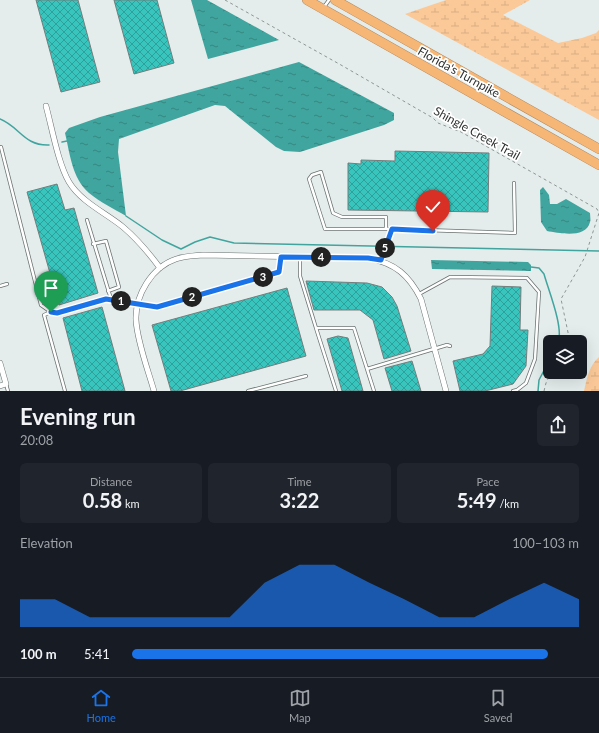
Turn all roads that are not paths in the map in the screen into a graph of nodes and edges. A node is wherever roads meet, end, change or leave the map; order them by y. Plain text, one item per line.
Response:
1 (307, 0) edge
2 (329, 0) edge
3 (335, 0) edge
4 (323, 9) junction
5 (46, 106) dead end
6 (1, 147) dead end
7 (599, 149) edge
8 (599, 165) edge
9 (514, 183) dead end
10 (86, 220) dead end
11 (386, 229) junction
12 (392, 229) junction
13 (93, 244) junction
14 (281, 257) junction
15 (300, 257) junction
16 (381, 260) junction
17 (160, 268) junction
18 (7, 284) dead end
19 (0, 286) edge
20 (108, 291) junction
21 (418, 294) junction
22 (111, 299) junction
23 (138, 304) junction
24 (51, 312) junction
25 (316, 328) junction
26 (450, 346) dead end
27 (435, 349) junction
28 (0, 363) edge
29 (367, 369) junction
30 (306, 376) dead end
31 (3, 385) edge
32 (8, 391) edge
33 (65, 391) edge
34 (154, 391) edge
35 (248, 391) edge
36 (336, 391) edge
37 (374, 391) edge
38 (446, 391) edge
39 (513, 391) edge

1 - 4 highway, Florida's Turnpike
2 - 4 lane
3 - 7 highway, Florida's Turnpike
4 - 8 highway, Florida's Turnpike
5 - 17 street
6 - 24 lane
9 - 12 lane
10 - 13 lane
11 - 11 lane
11 - 12 lane
12 - 16 lane
13 - 20 lane
13 - 20 lane
14 - 15 street
14 - 17 street
14 - 23 lane
15 - 16 street
15 - 25 lane
16 - 21 street
17 - 23 street
18 - 19 lane
20 - 22 lane
21 - 27 street
21 - 39 lane
22 - 23 lane
22 - 24 lane
23 - 34 street
24 - 33 lane
25 - 29 lane
25 - 36 lane
26 - 27 lane
27 - 29 lane
27 - 38 street
28 - 31 street
29 - 37 lane
30 - 35 lane
31 - 32 lane

